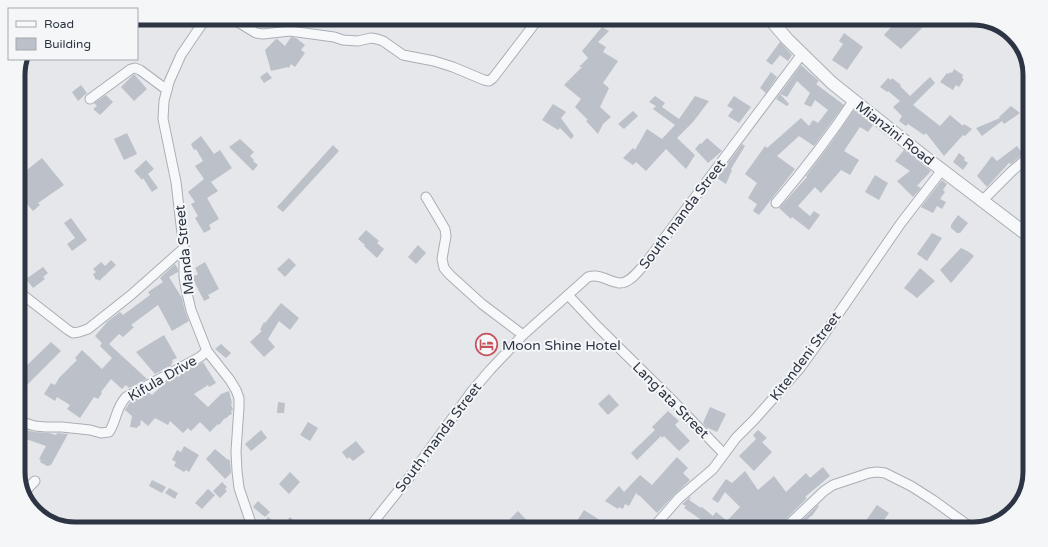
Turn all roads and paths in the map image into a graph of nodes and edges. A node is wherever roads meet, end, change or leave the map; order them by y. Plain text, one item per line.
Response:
1 (201, 25) edge
2 (243, 25) edge
3 (534, 25) edge
4 (774, 25) edge
5 (802, 54) junction
6 (167, 90) junction
7 (90, 99) dead end
8 (854, 100) junction
9 (1023, 162) edge
10 (942, 170) junction
11 (426, 197) dead end
12 (982, 201) junction
13 (776, 203) dead end
14 (1023, 233) edge
15 (184, 248) junction
16 (568, 295) junction
17 (25, 296) edge
18 (522, 335) junction
19 (207, 351) junction
20 (25, 423) edge
21 (724, 454) junction
22 (35, 481) dead end
23 (28, 488) edge
24 (251, 522) edge
25 (374, 522) edge
26 (658, 522) edge
27 (791, 522) edge
28 (963, 522) edge

1 - 6 street, Manda Street
2 - 3 street
4 - 5 street, Mianzini Road
5 - 8 street, Mianzini Road
5 - 16 street, South manda Street
6 - 7 street
6 - 15 street, Manda Street
8 - 10 street, Mianzini Road
8 - 13 street
9 - 12 street
10 - 12 street, Mianzini Road
10 - 21 street, Kitendeni Street
11 - 18 street
12 - 14 street, Mianzini Road
15 - 17 street
15 - 19 street, Manda Street
16 - 18 street, South manda Street
16 - 21 street, Lang'ata Street
18 - 25 street, South manda Street
19 - 20 street, Kifula Drive
19 - 24 street, Manda Street
21 - 26 street, Kitendeni Street
22 - 23 street
27 - 28 street

